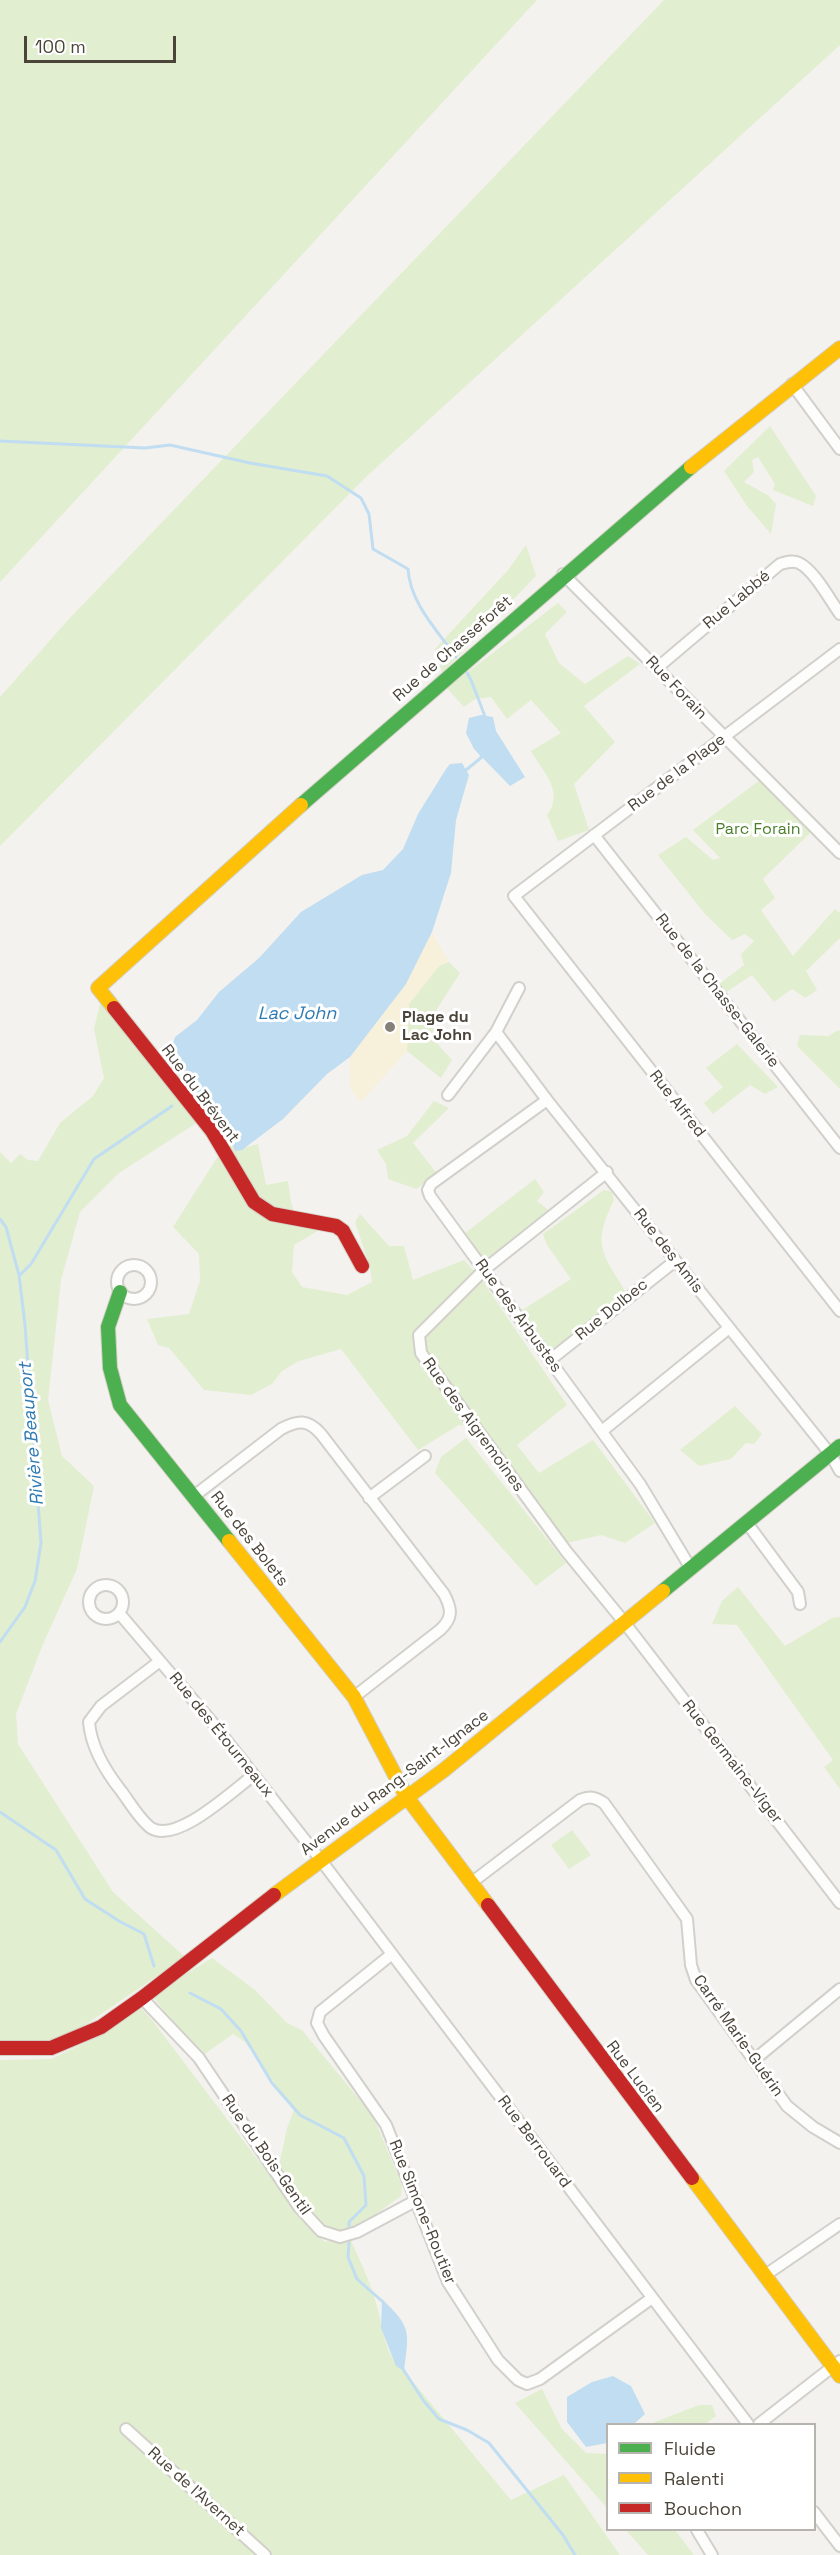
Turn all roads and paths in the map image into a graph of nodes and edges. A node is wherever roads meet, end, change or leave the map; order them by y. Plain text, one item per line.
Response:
1 (840, 348) edge
2 (792, 384) junction
3 (840, 449) edge
4 (563, 574) junction
5 (840, 614) edge
6 (840, 649) edge
7 (657, 668) junction
8 (723, 738) junction
9 (594, 835) junction
10 (840, 853) edge
11 (514, 896) joint
12 (98, 988) joint
13 (519, 988) dead end
14 (496, 1032) junction
15 (448, 1095) dead end
16 (547, 1100) junction
17 (840, 1148) edge
18 (607, 1172) junction
19 (675, 1261) junction
20 (362, 1266) dead end
21 (485, 1269) junction
22 (120, 1292) dead end
23 (840, 1311) edge
24 (729, 1328) junction
25 (550, 1360) junction
26 (602, 1431) junction
27 (836, 1450) edge
28 (425, 1456) dead end
29 (840, 1471) edge
30 (194, 1496) junction
31 (369, 1498) junction
32 (747, 1523) junction
33 (690, 1567) junction
34 (800, 1604) dead end
35 (119, 1613) dead end
36 (624, 1622) junction
37 (160, 1661) junction
38 (354, 1698) junction
39 (254, 1775) junction
40 (406, 1796) junction
41 (320, 1859) junction
42 (471, 1883) junction
43 (840, 1903) edge
44 (392, 1954) junction
45 (840, 1989) edge
46 (142, 1998) junction
47 (0, 2048) edge
48 (754, 2060) junction
49 (840, 2142) edge
50 (417, 2200) junction
51 (840, 2224) edge
52 (764, 2277) junction
53 (652, 2298) junction
54 (838, 2368) edge
55 (747, 2423) edge
56 (760, 2423) edge
57 (126, 2430) dead end
58 (816, 2515) edge
59 (698, 2531) edge
60 (840, 2546) edge
61 (265, 2555) edge
62 (712, 2555) edge

1 - 2 street, Rue de Chasseforêt
2 - 3 street
2 - 4 street, Rue de Chasseforêt
4 - 7 street, Rue Forain
4 - 12 street, Rue de Chasseforêt
5 - 7 street, Rue Labbé
6 - 8 street, Rue de la Plage
7 - 8 street, Rue Forain
8 - 9 street, Rue de la Plage
8 - 10 street, Rue Forain
9 - 11 street, Rue de la Plage
9 - 17 street, Rue de la Chasse-Galerie
11 - 23 street, Rue Alfred
12 - 20 street, Rue du Brévent
13 - 14 street
14 - 15 street
14 - 16 street, Rue des Amis
16 - 18 street, Rue des Amis
16 - 21 street, Rue des Arbustes
18 - 19 street, Rue des Amis
18 - 21 street, Rue des Aigremoines
19 - 24 street, Rue des Amis
19 - 25 street, Rue Dolbec
21 - 25 street, Rue des Arbustes
21 - 36 street, Rue des Aigremoines
22 - 30 street, Rue des Bolets
24 - 26 street
24 - 27 street, Rue des Amis
25 - 26 street, Rue des Arbustes
26 - 33 street, Rue des Arbustes
27 - 29 street, Rue des Amis
27 - 32 street, Avenue du Rang-Saint-Ignace
28 - 31 street
30 - 31 street
30 - 38 street, Rue des Bolets
31 - 38 street
32 - 33 street, Avenue du Rang-Saint-Ignace
32 - 34 street
33 - 36 street, Avenue du Rang-Saint-Ignace
35 - 37 street, Rue des Étourneaux
36 - 40 street, Avenue du Rang-Saint-Ignace
36 - 43 street, Rue Germaine-Viger
37 - 39 street, Rue des Étourneaux
37 - 39 street
38 - 40 street, Rue des Bolets
39 - 41 street, Rue des Étourneaux
40 - 41 street, Avenue du Rang-Saint-Ignace
40 - 42 street, Rue Lucien
41 - 44 street, Rue Berrouard
41 - 46 street, Avenue du Rang-Saint-Ignace
42 - 48 street, Carré Marie-Guérin
42 - 52 street, Rue Lucien
44 - 50 street, Rue Simone-Routier
44 - 53 street, Rue Berrouard
45 - 48 street
46 - 47 street, Avenue du Rang-Saint-Ignace
46 - 50 street, Rue du Bois-Gentil
48 - 49 street, Carré Marie-Guérin
50 - 53 street, Rue Simone-Routier
51 - 52 street
52 - 54 street, Rue Lucien
53 - 55 street, Rue Berrouard
54 - 56 street
57 - 61 street, Rue de l'Avernet
58 - 60 street
59 - 62 street

